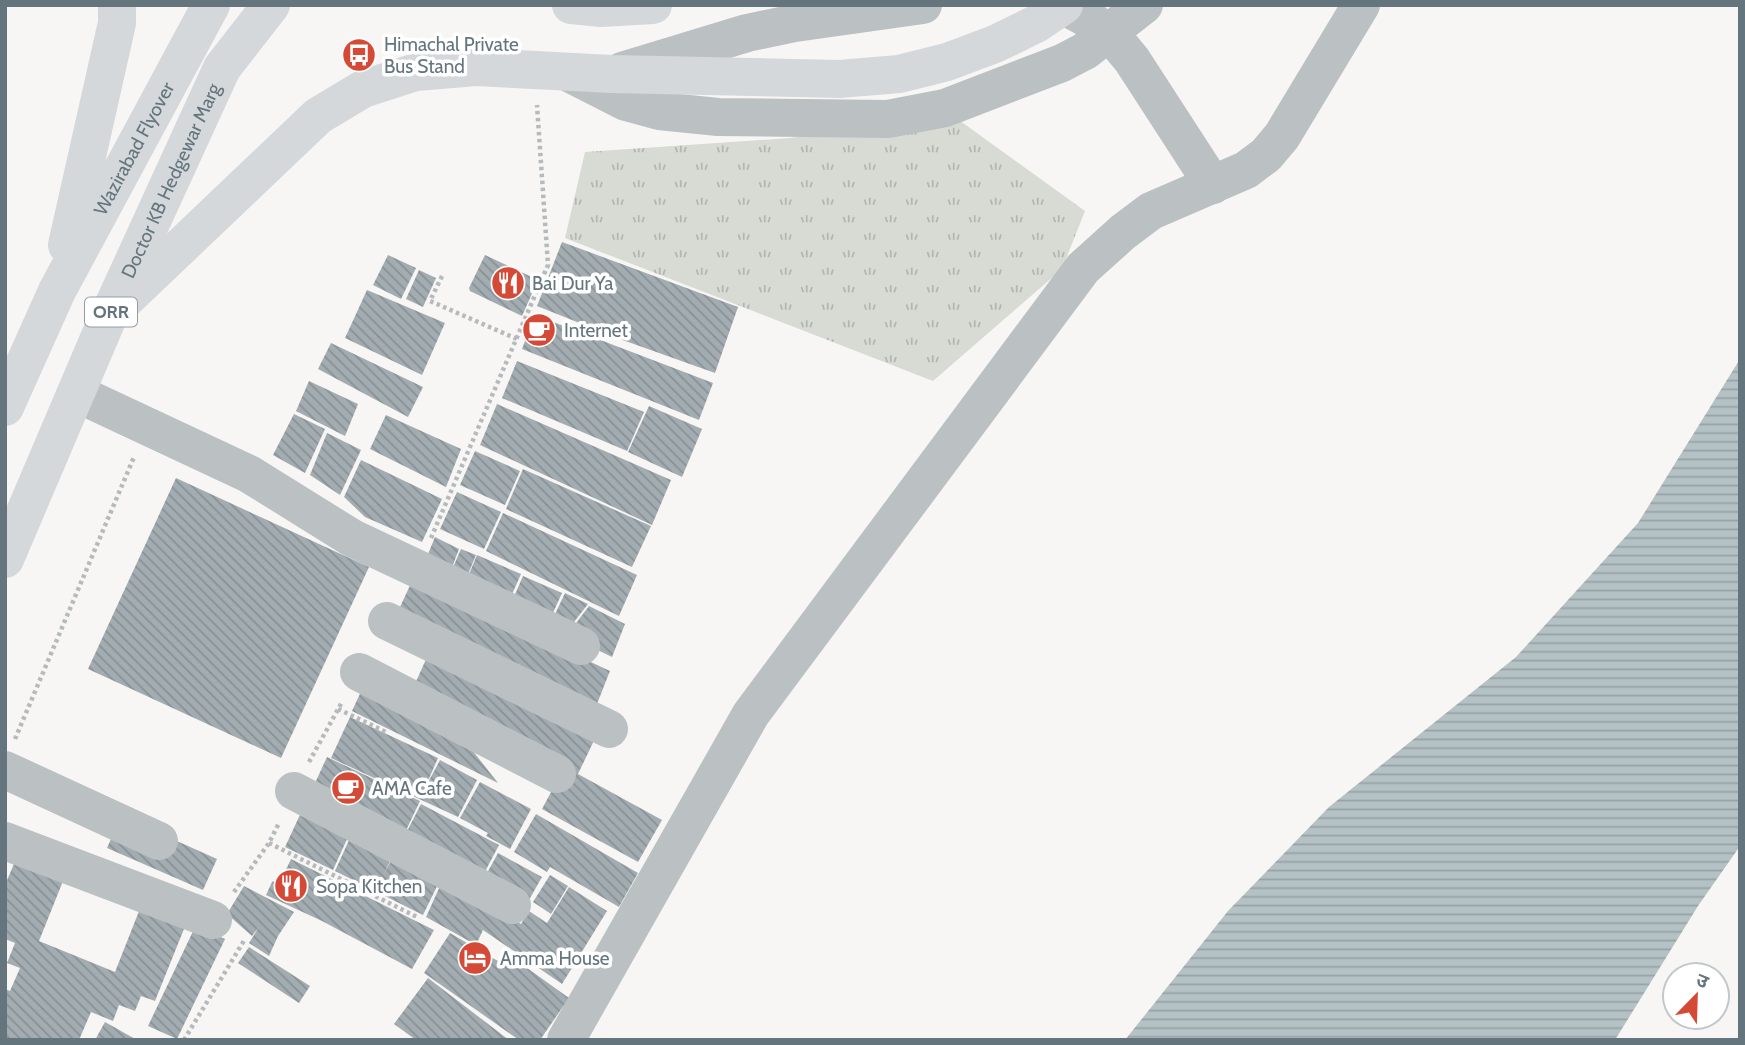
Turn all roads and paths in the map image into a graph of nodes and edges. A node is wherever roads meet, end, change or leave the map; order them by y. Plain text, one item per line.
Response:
1 (117, 5) edge
2 (211, 5) edge
3 (271, 5) edge
4 (571, 5) edge
5 (653, 5) edge
6 (923, 5) edge
7 (1063, 5) edge
8 (1144, 5) edge
9 (1361, 5) edge
10 (1109, 34) junction
11 (551, 71) junction
12 (612, 74) junction
13 (1213, 185) junction
14 (548, 265) dead end
15 (442, 276) dead end
16 (57, 291) junction
17 (109, 316) junction
18 (517, 339) dead end
19 (76, 393) junction
20 (5, 407) edge
21 (146, 427) junction
22 (5, 559) edge
23 (387, 621) dead end
24 (581, 646) dead end
25 (359, 672) dead end
26 (338, 709) dead end
27 (609, 729) dead end
28 (386, 732) dead end
29 (8, 761) edge
30 (557, 774) dead end
31 (294, 791) dead end
32 (5, 841) edge
33 (159, 841) dead end
34 (269, 844) dead end
35 (512, 905) dead end
36 (419, 918) dead end
37 (213, 920) dead end
38 (566, 1040) edge

1 - 16 highway, ORR
2 - 16 highway, Wazirabad Flyover / ORR
3 - 17 highway, Doctor KB Hedgewar Marg / ORR
4 - 5 highway
6 - 12 street
7 - 10 street
7 - 12 highway
8 - 10 street
9 - 13 street
10 - 11 street
10 - 13 street
11 - 12 highway
11 - 14 path
11 - 17 highway
13 - 38 street
15 - 18 path
16 - 20 highway, ORR
17 - 19 highway, Doctor KB Hedgewar Marg / ORR
19 - 21 street
19 - 22 highway, Doctor KB Hedgewar Marg / ORR
21 - 24 street
21 - 29 path
23 - 27 street
25 - 30 street
26 - 28 path
29 - 33 street
31 - 35 street
32 - 37 street
34 - 36 path

